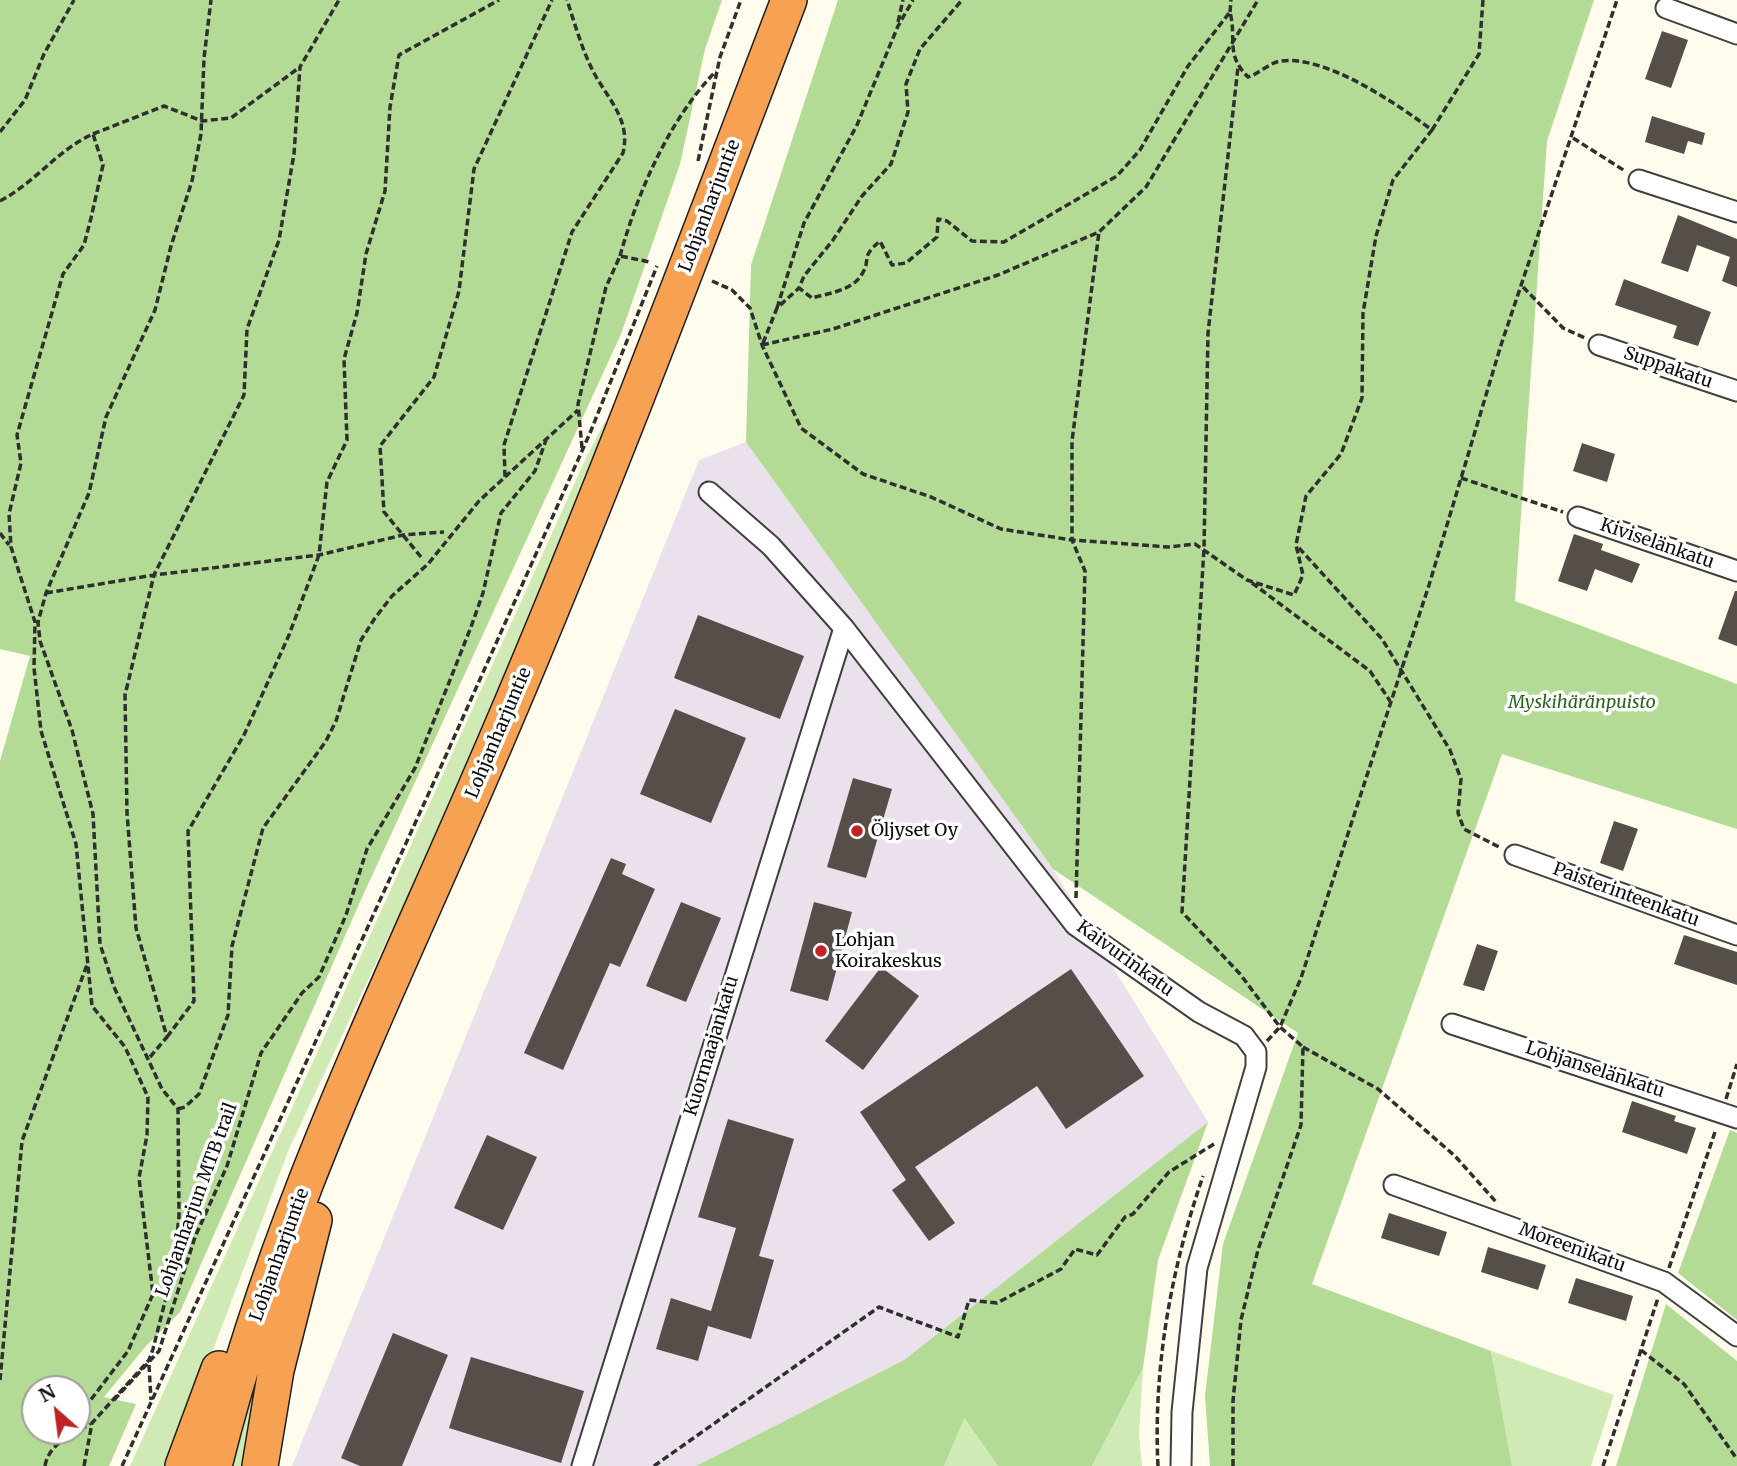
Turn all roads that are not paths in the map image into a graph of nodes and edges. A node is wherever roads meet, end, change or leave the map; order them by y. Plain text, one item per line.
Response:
1 (789, 0) edge
2 (1666, 8) dead end
3 (1737, 34) edge
4 (1639, 180) road end
5 (1737, 212) edge
6 (1600, 345) road end
7 (1737, 391) edge
8 (709, 492) dead end
9 (1578, 517) road end
10 (1737, 571) edge
11 (844, 628) junction
12 (1516, 855) road end
13 (421, 909) junction
14 (1737, 934) edge
15 (1452, 1024) dead end
16 (364, 1040) junction
17 (1737, 1118) edge
18 (1394, 1185) dead end
19 (1737, 1336) edge
20 (183, 1466) edge
21 (214, 1466) edge
22 (260, 1466) edge
23 (582, 1466) edge
24 (1181, 1466) edge

1 - 13 highway, Lohjanharjuntie
2 - 3 street
4 - 5 street
6 - 7 street, Suppakatu
8 - 11 street, Kaivurinkatu
9 - 10 street, Kiviselänkatu
11 - 23 street, Kuormaajankatu
11 - 24 street, Kaivurinkatu
12 - 14 street, Paisterinteenkatu
13 - 16 highway, Lohjanharjuntie
13 - 22 highway
15 - 17 street, Lohjanselänkatu
16 - 20 highway
16 - 21 highway, Lohjanharjuntie
18 - 19 street, Moreenikatu

